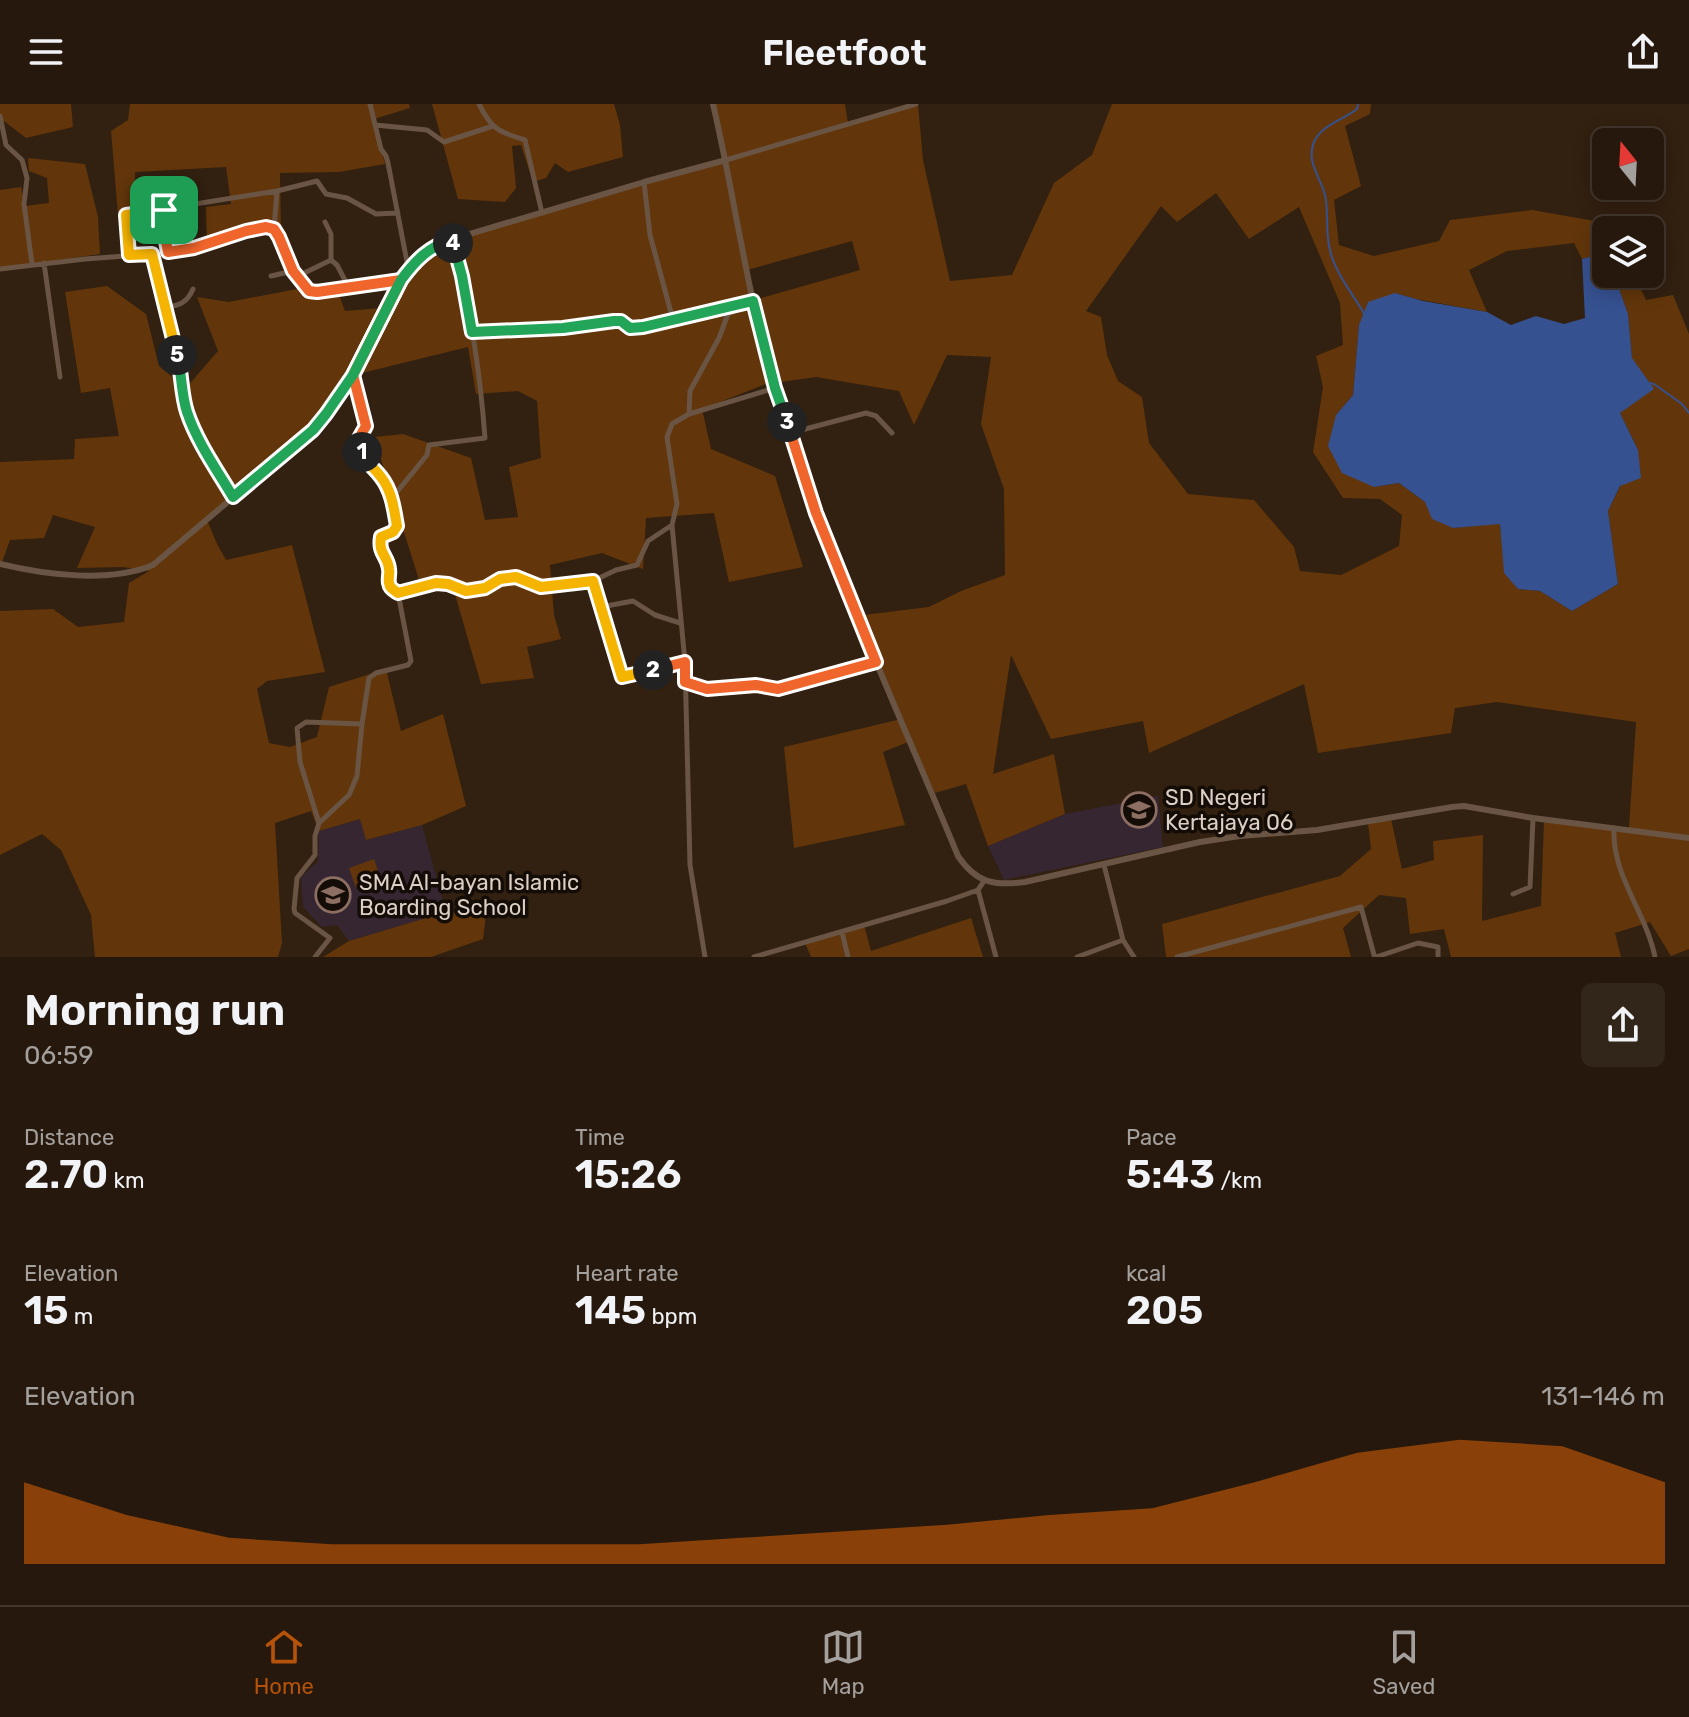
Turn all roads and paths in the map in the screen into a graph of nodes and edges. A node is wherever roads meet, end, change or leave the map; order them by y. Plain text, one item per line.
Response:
1 (370, 104) edge
2 (479, 104) edge
3 (713, 104) edge
4 (916, 104) edge
5 (0, 116) edge
6 (375, 125) junction
7 (493, 126) junction
8 (726, 160) junction
9 (644, 182) junction
10 (277, 191) junction
11 (164, 210) junction
12 (398, 213) junction
13 (542, 213) junction
14 (325, 222) dead end
15 (274, 229) junction
16 (452, 240) junction
17 (168, 252) junction
18 (152, 254) junction
19 (129, 255) junction
20 (331, 260) junction
21 (44, 263) junction
22 (32, 264) junction
23 (411, 266) junction
24 (0, 269) edge
25 (296, 273) junction
26 (271, 276) dead end
27 (401, 280) junction
28 (349, 288) junction
29 (193, 289) dead end
30 (753, 301) junction
31 (165, 308) junction
32 (673, 320) junction
33 (472, 332) junction
34 (353, 375) junction
35 (60, 377) dead end
36 (775, 388) junction
37 (689, 414) junction
38 (790, 433) junction
39 (892, 433) dead end
40 (233, 497) junction
41 (392, 498) junction
42 (672, 525) junction
43 (0, 564) edge
44 (593, 581) junction
45 (398, 593) junction
46 (601, 607) junction
47 (680, 623) junction
48 (685, 662) junction
49 (876, 662) junction
50 (685, 682) junction
51 (362, 724) junction
52 (1533, 818) junction
53 (319, 823) junction
54 (1614, 829) junction
55 (1689, 838) edge
56 (1104, 865) junction
57 (984, 881) junction
58 (978, 890) junction
59 (1513, 894) dead end
60 (842, 932) junction
61 (1123, 940) junction
62 (315, 957) edge
63 (705, 957) edge
64 (754, 957) edge
65 (848, 957) edge
66 (996, 957) edge
67 (1077, 957) edge
68 (1134, 957) edge
69 (1177, 957) edge
70 (1438, 957) edge
71 (1655, 957) edge

1 - 6 street
2 - 7 street
3 - 8 street
4 - 8 street
5 - 22 street
6 - 7 street
6 - 12 street
7 - 13 street
8 - 9 street
8 - 30 street
9 - 13 street
9 - 32 street
10 - 11 street
10 - 12 street
10 - 15 street
11 - 17 street
11 - 19 street
12 - 23 street
13 - 16 street
14 - 20 street
15 - 17 street
15 - 25 street
16 - 23 street
16 - 33 street
17 - 18 street
18 - 19 street
18 - 31 street
19 - 21 street
20 - 25 street
20 - 28 street
21 - 22 street
21 - 35 street
22 - 24 street
23 - 27 street
25 - 26 street
25 - 28 street
27 - 28 street
27 - 34 street
29 - 31 street
30 - 32 street
30 - 36 street
30 - 37 street
31 - 40 street
32 - 33 street
33 - 41 street
34 - 40 street
34 - 41 street
36 - 37 street
36 - 38 street
37 - 42 street
38 - 39 street
38 - 49 street
40 - 43 street
41 - 45 street
42 - 44 street
42 - 47 street
44 - 45 street
44 - 46 street
45 - 51 street
46 - 47 street
46 - 48 street
47 - 48 street
48 - 50 street
49 - 50 street
49 - 57 street
50 - 63 street
51 - 53 street
51 - 53 street
52 - 54 street
52 - 56 street
52 - 59 street
53 - 62 street
54 - 55 street
54 - 71 street
56 - 57 street
56 - 61 street
57 - 58 street
58 - 60 street
58 - 66 street
60 - 64 street
60 - 65 street
61 - 67 street
61 - 68 street
69 - 70 street

